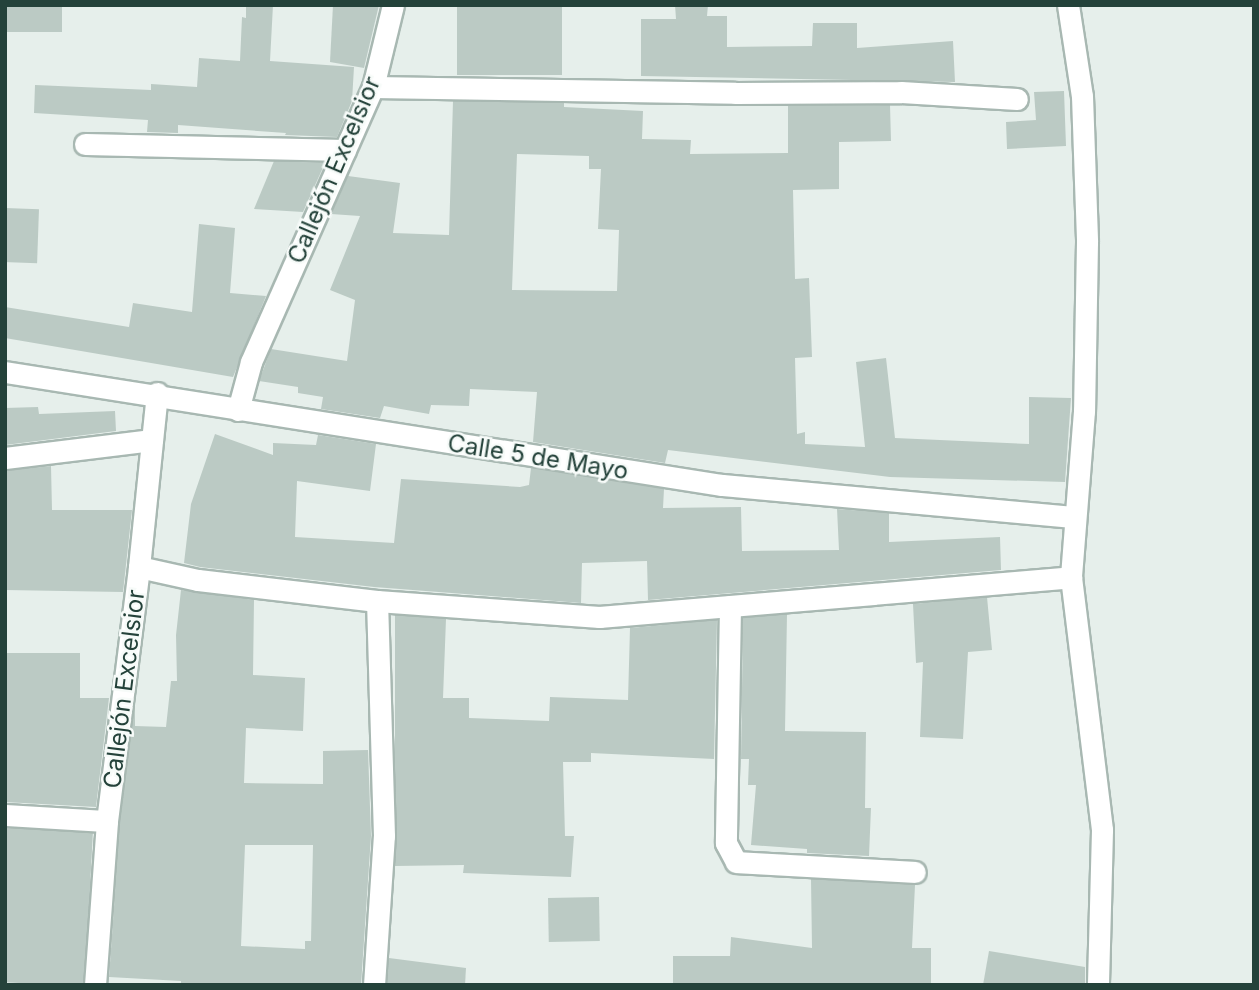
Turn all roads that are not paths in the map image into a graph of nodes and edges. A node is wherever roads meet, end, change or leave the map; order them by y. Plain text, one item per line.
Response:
1 (393, 5) edge
2 (1068, 5) edge
3 (373, 87) junction
4 (1017, 99) dead end
5 (85, 144) dead end
6 (345, 150) junction
7 (5, 372) edge
8 (157, 393) junction
9 (238, 410) junction
10 (152, 440) junction
11 (5, 458) edge
12 (1074, 517) junction
13 (139, 567) junction
14 (1071, 577) junction
15 (377, 601) junction
16 (730, 606) junction
17 (5, 815) edge
18 (107, 821) junction
19 (915, 872) dead end
20 (95, 985) edge
21 (374, 985) edge
22 (1098, 985) edge

1 - 3 street, Callejón Excelsior
2 - 12 street
3 - 4 street
3 - 6 street, Callejón Excelsior
5 - 6 street
6 - 9 street, Callejón Excelsior
7 - 8 street, Calle 5 de Mayo
8 - 9 street, Calle 5 de Mayo
8 - 10 street, Callejón Excelsior
9 - 12 street, Calle 5 de Mayo
10 - 11 street
10 - 13 street, Callejón Excelsior
12 - 14 street
13 - 15 street
13 - 18 street, Callejón Excelsior
14 - 16 street
14 - 22 street
15 - 16 street
15 - 21 street
16 - 19 street
17 - 18 street
18 - 20 street, Callejón Excelsior

